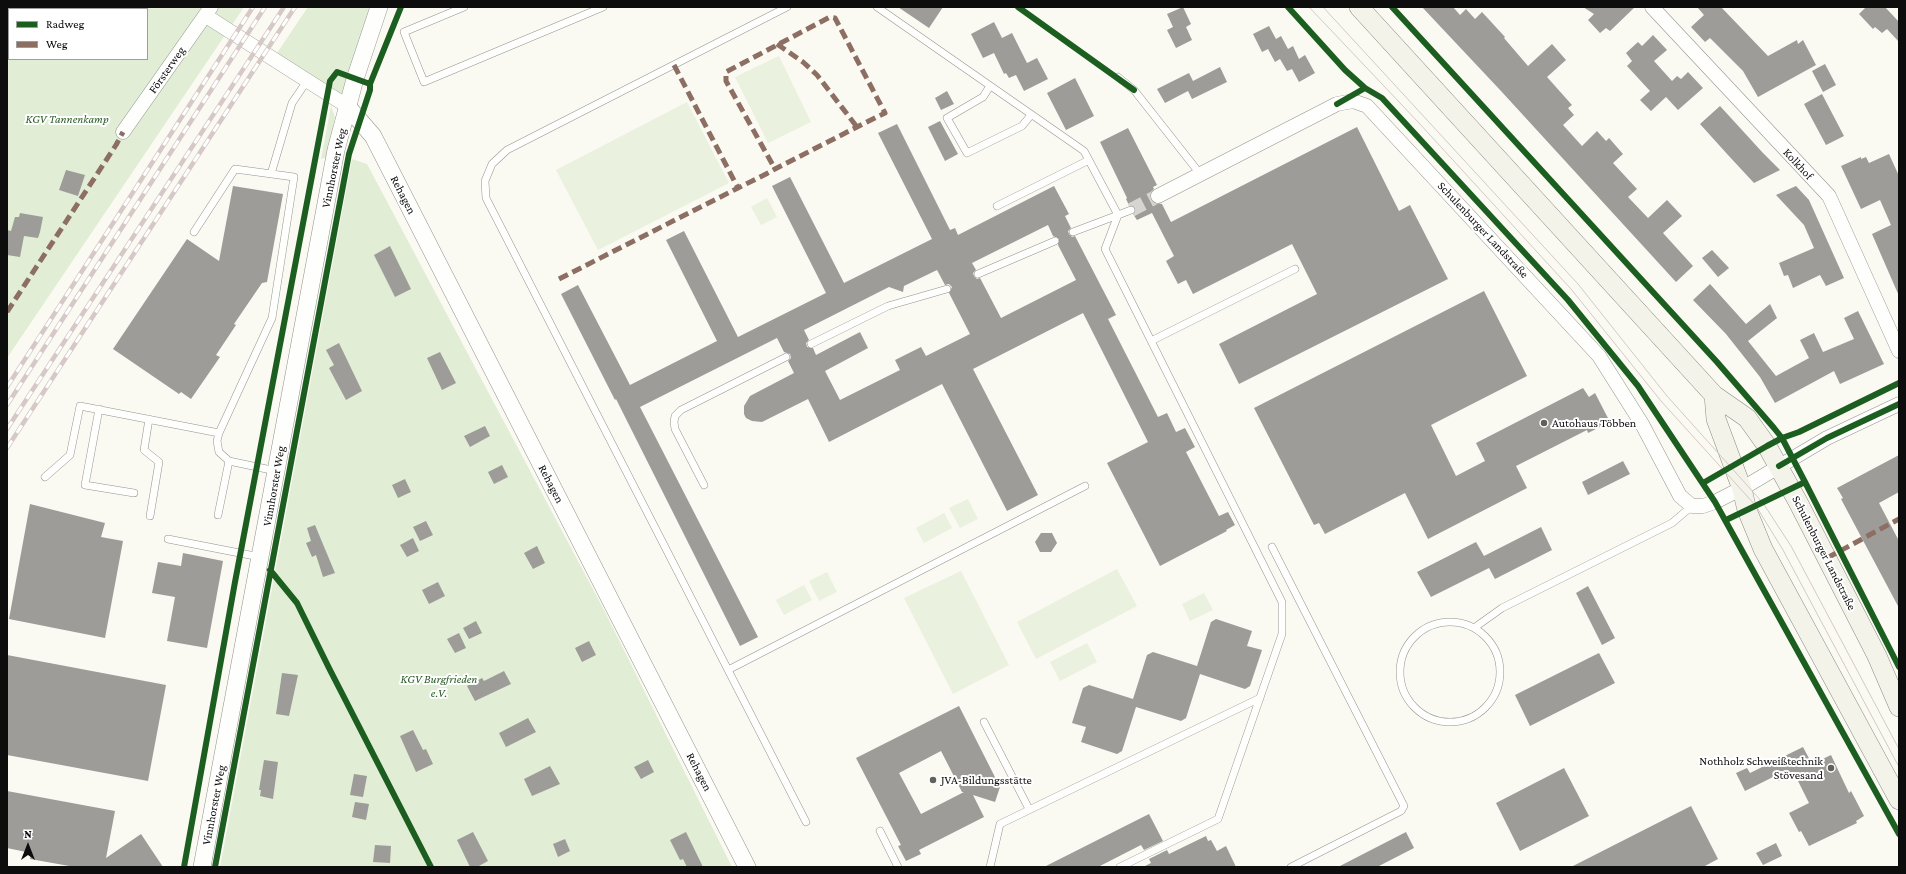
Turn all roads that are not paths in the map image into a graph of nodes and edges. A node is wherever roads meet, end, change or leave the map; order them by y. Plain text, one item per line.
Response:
1 (379, 7) edge
2 (464, 7) edge
3 (603, 7) edge
4 (787, 7) edge
5 (877, 7) edge
6 (1359, 7) edge
7 (1652, 7) edge
8 (208, 11) edge
9 (1118, 77) dead end
10 (307, 81) junction
11 (990, 86) junction
12 (347, 106) junction
13 (1031, 115) junction
14 (123, 132) dead end
15 (1089, 160) junction
16 (271, 174) junction
17 (1202, 175) junction
18 (1158, 196) tunnel mouth
19 (997, 206) dead end
20 (1131, 210) tunnel mouth
21 (1118, 215) junction
22 (194, 232) dead end
23 (1073, 232) dead end
24 (1056, 241) dead end
25 (1295, 269) dead end
26 (978, 274) dead end
27 (947, 290) dead end
28 (1151, 341) junction
29 (811, 344) dead end
30 (1899, 351) edge
31 (786, 357) dead end
32 (1714, 395) junction
33 (1899, 404) edge
34 (99, 410) junction
35 (149, 419) junction
36 (219, 433) junction
37 (229, 461) junction
38 (1779, 466) junction
39 (276, 471) junction
40 (45, 477) dead end
41 (704, 485) dead end
42 (1084, 486) dead end
43 (1742, 489) junction
44 (134, 493) dead end
45 (1692, 506) junction
46 (218, 514) dead end
47 (150, 516) dead end
48 (168, 539) dead end
49 (1272, 547) dead end
50 (261, 557) junction
51 (1474, 628) junction
52 (728, 670) junction
53 (1260, 698) junction
54 (1899, 707) edge
55 (984, 722) dead end
56 (1899, 800) edge
57 (1029, 809) junction
58 (806, 822) dead end
59 (880, 831) dead end
60 (202, 867) edge
61 (747, 867) edge
62 (898, 867) edge
63 (990, 867) edge
64 (1120, 867) edge
65 (1291, 867) edge

1 - 12 street, Vinnhorster Weg
2 - 3 lane
4 - 52 lane
5 - 11 lane
6 - 32 main road, Schulenburger Landstraße
7 - 30 street, Kolkhof
8 - 10 street
8 - 14 street, Försterweg
9 - 17 lane
10 - 12 street
10 - 16 lane
11 - 13 lane
11 - 13 lane
12 - 39 street, Vinnhorster Weg
12 - 61 street, Rehagen
13 - 15 lane
15 - 19 lane
15 - 21 lane
16 - 22 lane
16 - 36 lane
17 - 18 street, Schulenburger Landstraße
17 - 45 street, Schulenburger Landstraße
20 - 21 lane
21 - 23 lane
21 - 28 lane
24 - 26 lane
25 - 28 lane
27 - 29 lane
28 - 53 lane
31 - 41 lane
32 - 38 main road, Schulenburger Landstraße
32 - 43 main road
33 - 38 street
34 - 35 lane
34 - 40 lane
34 - 44 lane
35 - 36 lane
35 - 47 lane
36 - 37 lane
37 - 39 lane
37 - 46 lane
38 - 43 street
38 - 54 main road, Schulenburger Landstraße
39 - 50 street, Vinnhorster Weg
42 - 52 lane
43 - 45 street
43 - 56 main road
45 - 51 lane
48 - 50 lane
49 - 65 lane
50 - 60 street, Vinnhorster Weg
51 - 51 lane
52 - 58 lane
53 - 57 lane
53 - 64 lane
55 - 57 lane
57 - 63 lane
59 - 62 lane

